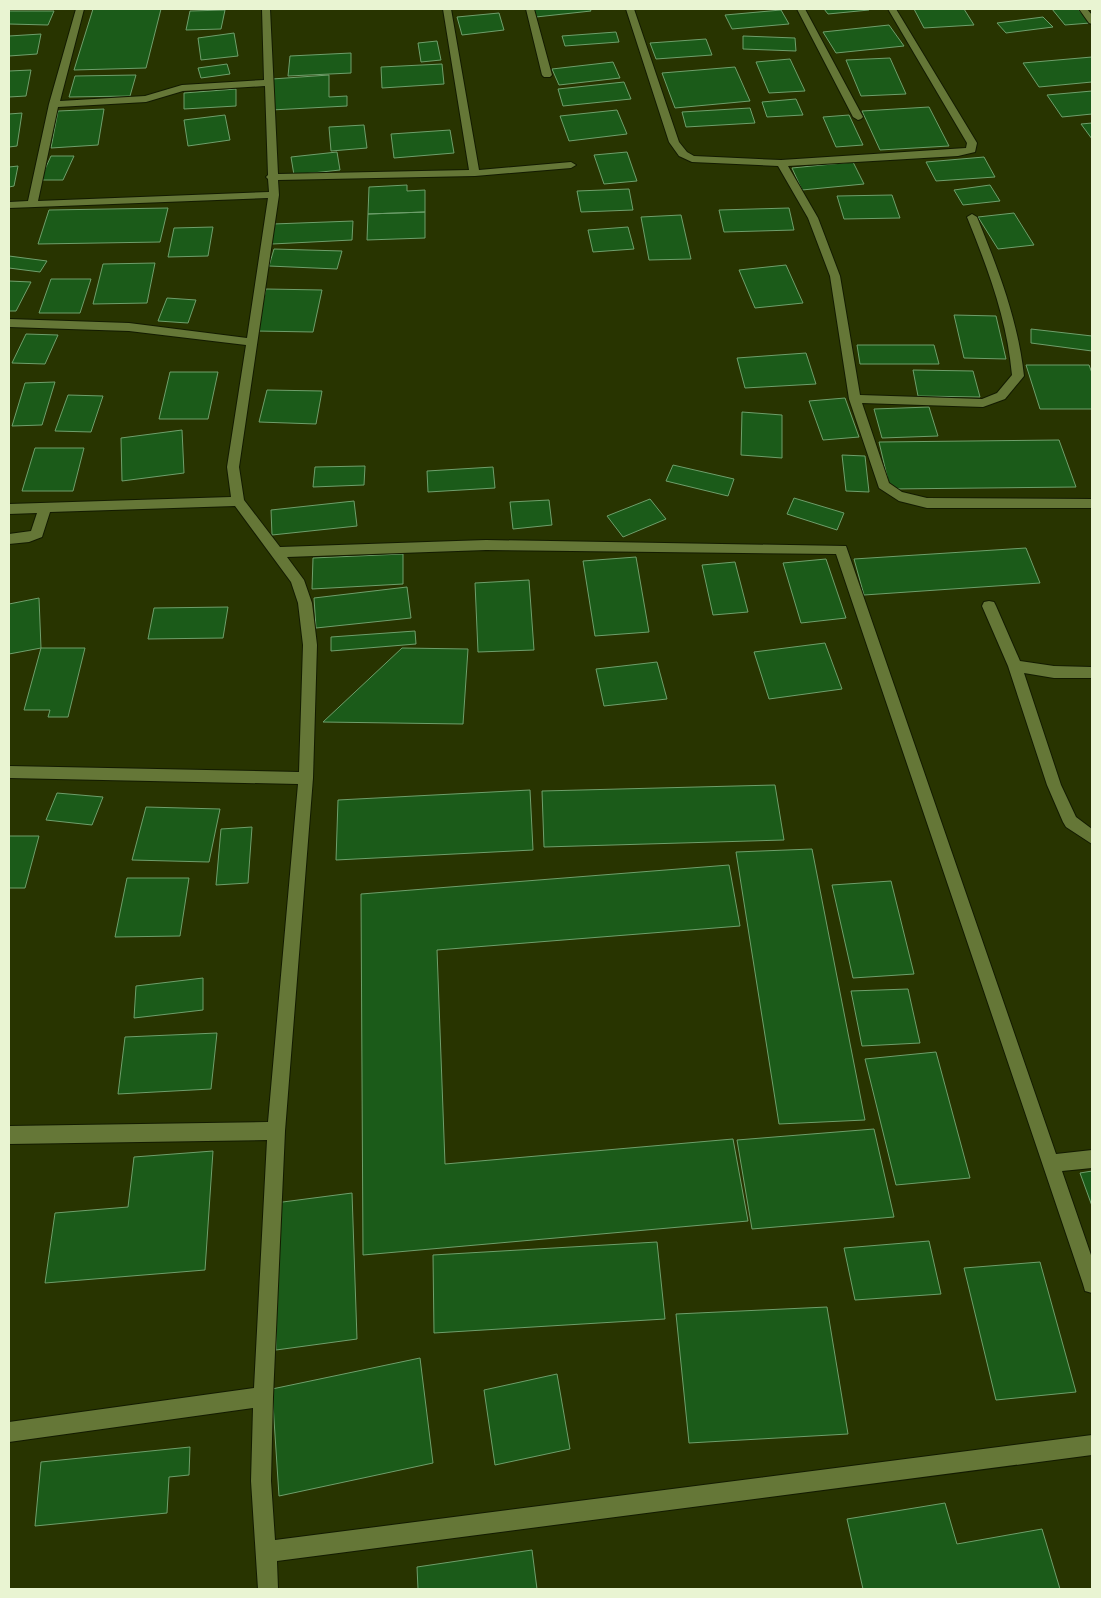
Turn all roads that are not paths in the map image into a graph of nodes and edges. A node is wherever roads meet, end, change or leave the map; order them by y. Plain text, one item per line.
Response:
1 (80, 9) edge
2 (266, 9) edge
3 (447, 9) edge
4 (530, 9) edge
5 (630, 9) edge
6 (801, 9) edge
7 (892, 9) edge
8 (1083, 9) edge
9 (1092, 21) edge
10 (548, 75) dead end
11 (269, 83) junction
12 (54, 104) junction
13 (858, 117) dead end
14 (781, 163) junction
15 (572, 165) dead end
16 (474, 173) junction
17 (271, 178) junction
18 (274, 195) junction
19 (9, 205) edge
20 (32, 205) junction
21 (972, 217) dead end
22 (9, 324) edge
23 (251, 342) junction
24 (854, 399) junction
25 (238, 501) junction
26 (1092, 504) edge
27 (46, 508) junction
28 (9, 509) edge
29 (9, 539) edge
30 (277, 552) junction
31 (989, 606) dead end
32 (1015, 666) junction
33 (1092, 672) edge
34 (9, 772) edge
35 (306, 778) junction
36 (1092, 837) edge
37 (276, 1131) junction
38 (9, 1135) edge
39 (1092, 1159) edge
40 (1052, 1163) junction
41 (1092, 1284) edge
42 (263, 1397) junction
43 (9, 1432) edge
44 (1092, 1445) edge
45 (266, 1552) junction
46 (268, 1589) edge

1 - 12 street
2 - 11 street
3 - 16 street
4 - 10 street
5 - 14 street
6 - 13 street
7 - 14 street
8 - 9 street
11 - 12 street
11 - 17 street
12 - 20 street
14 - 24 street
15 - 16 street
16 - 17 street
17 - 18 street
18 - 20 street
18 - 23 street
19 - 20 street
21 - 24 street
22 - 23 street
23 - 25 street
24 - 26 street
25 - 27 street
25 - 30 street
27 - 28 street
27 - 29 street
30 - 35 street
30 - 40 street
31 - 32 street
32 - 33 street
32 - 36 street
34 - 35 street
35 - 37 street
37 - 38 street
37 - 42 street
39 - 40 street
40 - 41 street
42 - 43 street
42 - 45 street
44 - 45 street
45 - 46 street

